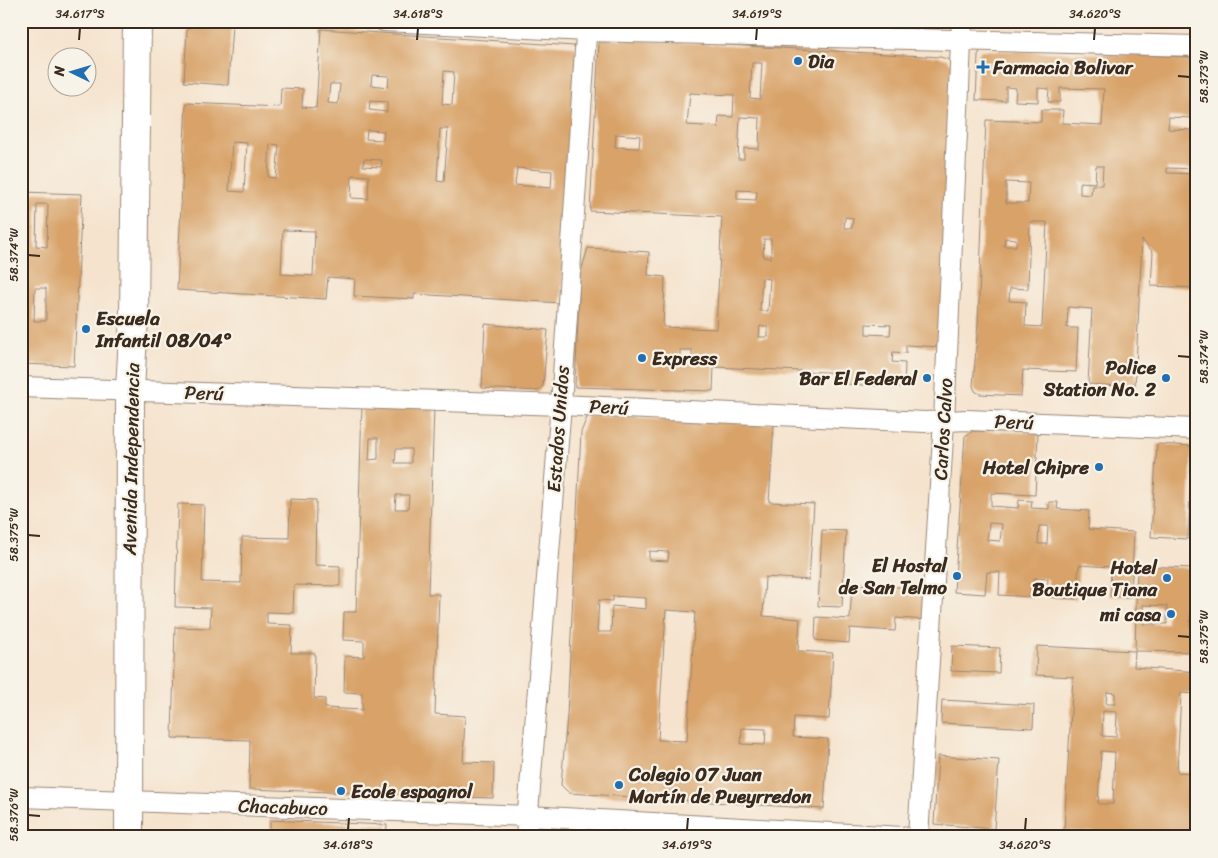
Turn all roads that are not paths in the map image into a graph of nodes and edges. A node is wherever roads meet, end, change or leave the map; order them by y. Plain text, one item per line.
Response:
1 (137, 21) edge
2 (384, 21) edge
3 (962, 21) edge
4 (587, 26) edge
5 (962, 41) junction
6 (1197, 46) edge
7 (21, 387) edge
8 (130, 390) junction
9 (561, 405) junction
10 (944, 421) junction
11 (1197, 429) edge
12 (21, 797) edge
13 (129, 801) junction
14 (528, 816) junction
15 (129, 837) edge
16 (526, 837) edge
17 (903, 837) edge
18 (918, 837) edge

1 - 8 main road, Avenida Independencia
2 - 4 street
3 - 5 street, Carlos Calvo
4 - 5 street
4 - 9 street, Estados Unidos
5 - 6 street
5 - 10 street, Carlos Calvo
7 - 8 street, Perú
8 - 9 street, Perú
8 - 13 main road, Avenida Independencia
9 - 10 street, Perú
9 - 14 street, Estados Unidos
10 - 11 street, Perú
10 - 18 street, Carlos Calvo
12 - 13 street, Chacabuco
13 - 14 street, Chacabuco
13 - 15 main road, Avenida Independencia
14 - 16 street, Estados Unidos
14 - 17 street, Chacabuco

